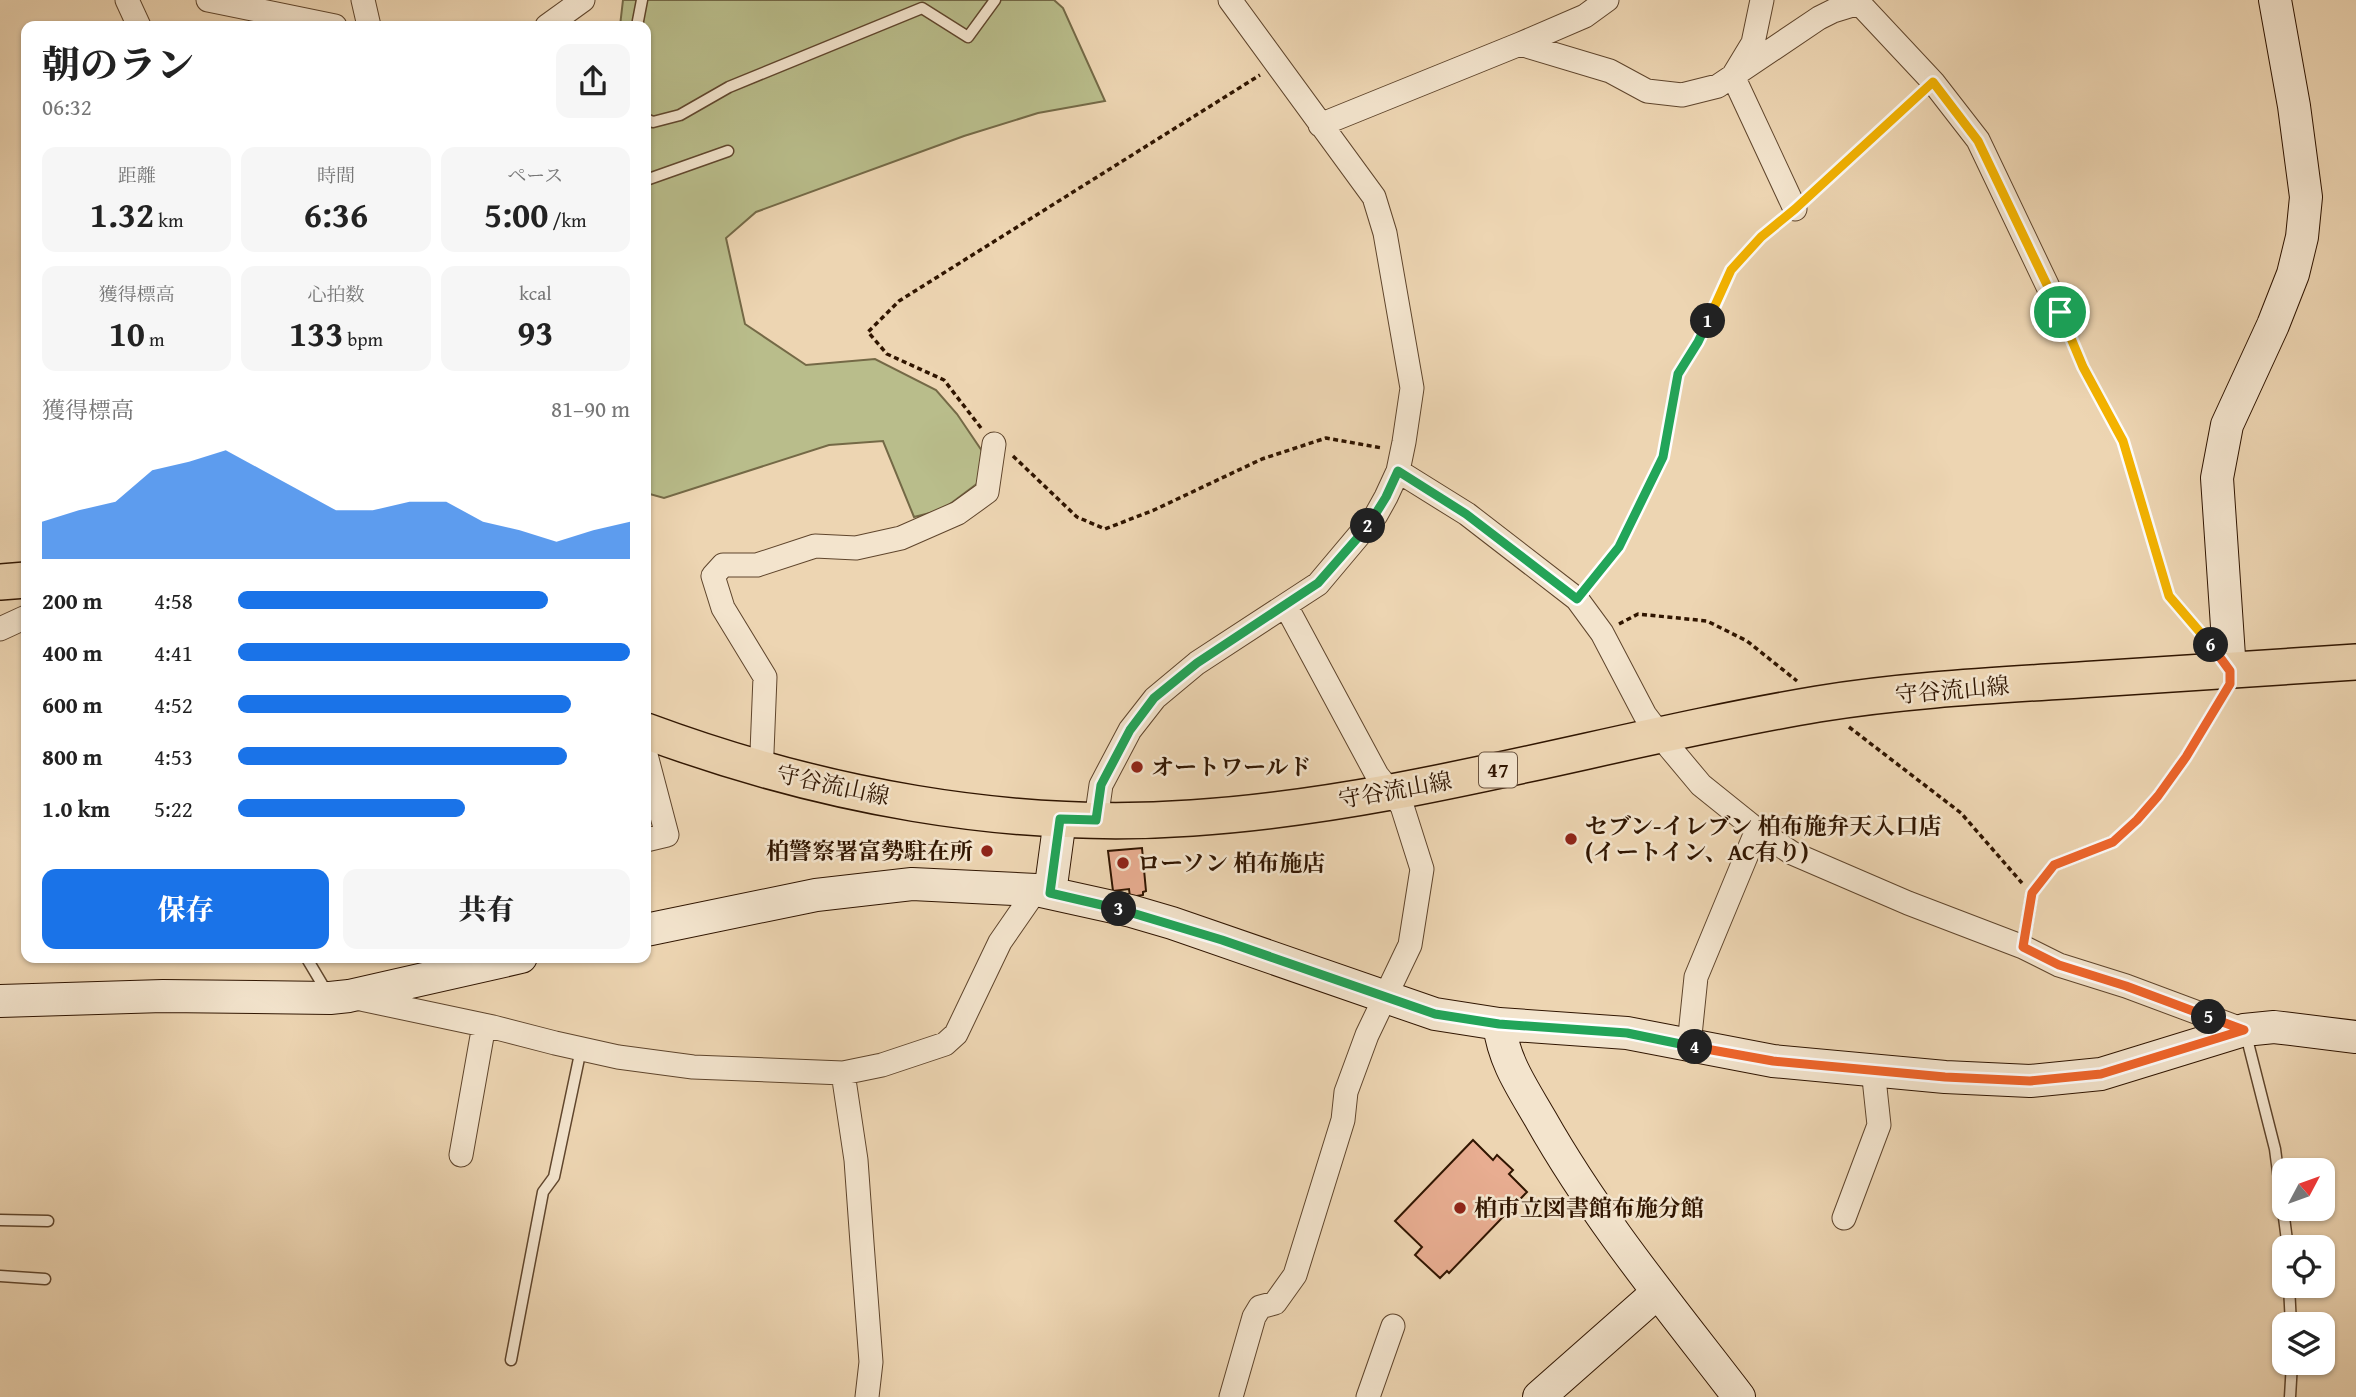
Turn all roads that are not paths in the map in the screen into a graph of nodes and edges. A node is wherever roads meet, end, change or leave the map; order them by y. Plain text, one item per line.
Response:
1 (127, 0) edge
2 (208, 0) edge
3 (363, 0) edge
4 (642, 0) edge
5 (995, 0) edge
6 (1230, 0) edge
7 (1607, 0) edge
8 (1762, 0) edge
9 (2275, 0) edge
10 (576, 2) edge
11 (304, 10) edge
12 (137, 21) edge
13 (325, 21) edge
14 (368, 21) edge
15 (553, 21) edge
16 (638, 21) edge
17 (1520, 44) junction
18 (1733, 76) junction
19 (651, 121) edge
20 (1320, 125) junction
21 (728, 151) dead end
22 (651, 178) edge
23 (1795, 209) road end
24 (2060, 312) road end
25 (993, 444) road end
26 (1399, 461) junction
27 (21, 580) edge
28 (0, 582) edge
29 (1286, 606) junction
30 (21, 619) edge
31 (0, 629) edge
32 (2356, 662) edge
33 (2230, 671) junction
34 (651, 733) edge
35 (1660, 735) junction
36 (758, 768) junction
37 (651, 774) edge
38 (1390, 791) junction
39 (1060, 819) junction
40 (1096, 820) junction
41 (1757, 830) junction
42 (651, 840) edge
43 (1043, 891) junction
44 (651, 929) edge
45 (2023, 947) junction
46 (311, 963) edge
47 (472, 963) edge
48 (431, 968) edge
49 (340, 997) junction
50 (1384, 997) junction
51 (0, 1001) edge
52 (1499, 1024) junction
53 (484, 1025) junction
54 (2244, 1030) junction
55 (2356, 1037) edge
56 (1689, 1045) junction
57 (581, 1049) junction
58 (1873, 1069) junction
59 (843, 1073) junction
60 (461, 1155) dead end
61 (1844, 1218) dead end
62 (0, 1220) edge
63 (48, 1221) dead end
64 (2286, 1235) edge
65 (0, 1276) edge
66 (45, 1279) dead end
67 (1658, 1292) junction
68 (1392, 1326) dead end
69 (511, 1360) dead end
70 (2291, 1375) edge
71 (867, 1397) edge
72 (1231, 1397) edge
73 (1368, 1397) edge
74 (1539, 1397) edge
75 (1739, 1397) edge
76 (2290, 1397) edge

1 - 12 street
2 - 11 street
3 - 14 street
4 - 16 lane
5 - 19 lane
6 - 20 street
7 - 17 street
8 - 18 street
9 - 33 street
10 - 15 street
11 - 13 street
17 - 18 street
17 - 20 street
18 - 23 street
18 - 24 street
20 - 26 street
21 - 22 lane
25 - 36 street
26 - 29 street
26 - 35 street
27 - 28 main road
29 - 38 street
29 - 40 street
30 - 31 street
32 - 33 main road, 守谷流山線 / 47
33 - 35 main road, 守谷流山線 / 47
33 - 45 lane
34 - 36 main road, 守谷流山線 / 47
35 - 38 main road, 守谷流山線 / 47
35 - 41 street
36 - 39 main road, 守谷流山線 / 47
37 - 42 street
38 - 40 main road, 守谷流山線 / 47
38 - 50 street
39 - 40 main road, 守谷流山線 / 47
39 - 43 street
41 - 45 street
41 - 56 street
43 - 44 street
43 - 50 street
43 - 59 street
45 - 54 street
46 - 49 lane
47 - 48 street
48 - 49 street
49 - 51 street
49 - 53 street
50 - 52 street
50 - 72 street
52 - 56 street
52 - 67 street
53 - 57 street
53 - 60 street
54 - 55 street
54 - 58 street
54 - 64 lane
56 - 58 street
57 - 59 street
57 - 69 lane
58 - 61 street
59 - 71 street
62 - 63 lane
65 - 66 lane
67 - 74 street
67 - 75 street
68 - 73 street
70 - 76 lane

